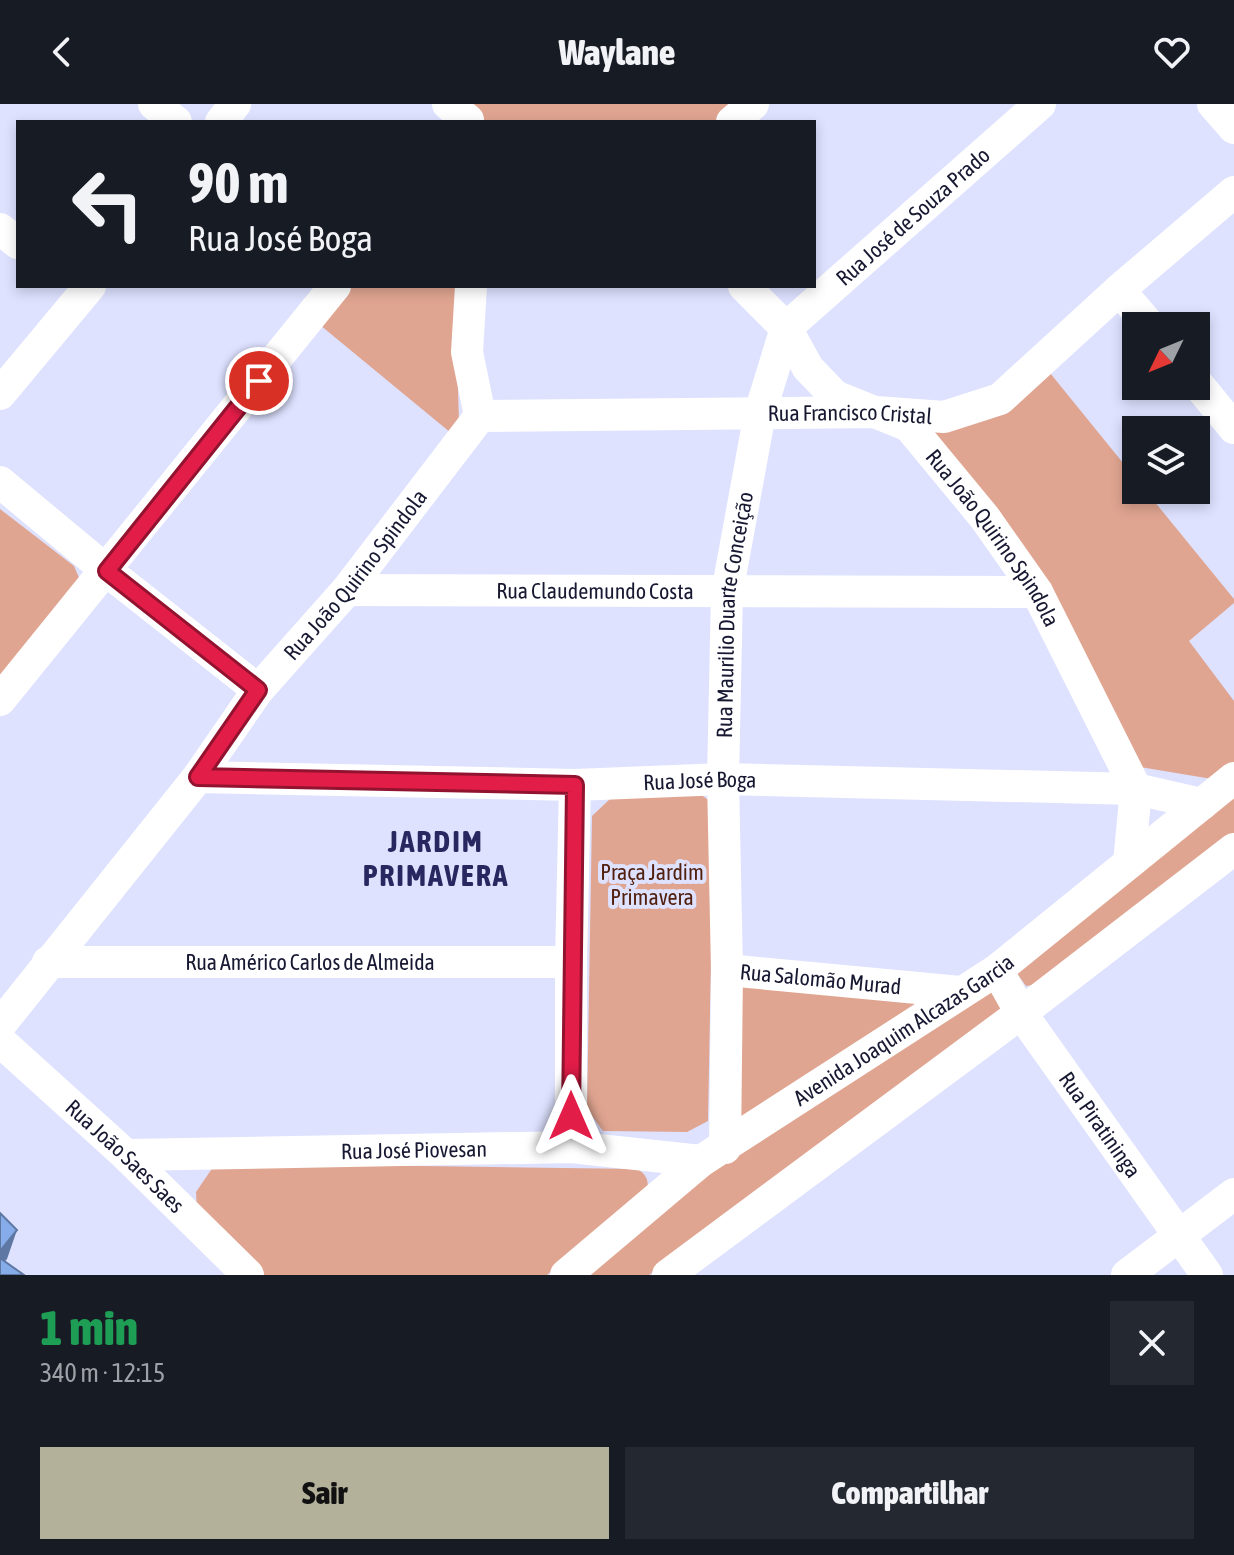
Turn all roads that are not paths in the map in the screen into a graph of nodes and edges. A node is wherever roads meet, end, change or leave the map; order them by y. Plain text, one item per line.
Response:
1 (154, 104) edge
2 (235, 104) edge
3 (753, 104) edge
4 (1040, 104) edge
5 (1213, 104) edge
6 (174, 120) edge
7 (223, 120) edge
8 (734, 120) edge
9 (1234, 128) edge
10 (1234, 192) edge
11 (0, 229) edge
12 (16, 241) edge
13 (333, 288) edge
14 (471, 288) edge
15 (746, 288) edge
16 (81, 289) edge
17 (1119, 290) junction
18 (1138, 312) edge
19 (786, 328) junction
20 (0, 394) edge
21 (1210, 399) edge
22 (876, 412) junction
23 (760, 413) junction
24 (480, 416) junction
25 (1234, 428) edge
26 (0, 482) edge
27 (107, 571) junction
28 (347, 590) junction
29 (1037, 592) junction
30 (727, 593) junction
31 (258, 690) junction
32 (0, 700) edge
33 (198, 777) junction
34 (1234, 778) edge
35 (723, 779) junction
36 (575, 785) junction
37 (1136, 789) junction
38 (1202, 804) junction
39 (1234, 849) edge
40 (1129, 863) junction
41 (48, 962) junction
42 (571, 962) junction
43 (727, 970) junction
44 (997, 970) junction
45 (960, 992) junction
46 (1021, 1013) junction
47 (0, 1025) edge
48 (0, 1041) edge
49 (571, 1147) junction
50 (713, 1154) junction
51 (126, 1155) junction
52 (1234, 1194) edge
53 (1180, 1235) junction
54 (248, 1275) edge
55 (566, 1275) edge
56 (668, 1275) edge
57 (1127, 1275) edge
58 (1207, 1275) edge

1 - 6 street
2 - 7 street
3 - 8 street
4 - 19 street, Rua José de Souza Prado
5 - 9 street
10 - 17 street, Rua Francisco Cristal
11 - 12 street
13 - 27 street
14 - 24 street
15 - 19 street, Rua João Quirino Spindola
16 - 20 street
17 - 18 street
17 - 22 street, Rua Francisco Cristal
19 - 22 street, Rua João Quirino Spindola
19 - 23 street, Rua Maurilio Duarte Conceição
21 - 25 street
22 - 23 street, Rua Francisco Cristal
22 - 29 street, Rua João Quirino Spindola
23 - 24 street, Rua Francisco Cristal
23 - 30 street, Rua Maurilio Duarte Conceição
24 - 28 street, Rua João Quirino Spindola
26 - 27 street
27 - 31 street
27 - 32 street
28 - 30 street, Rua Claudemundo Costa
28 - 31 street, Rua João Quirino Spindola
29 - 30 street, Rua Claudemundo Costa
29 - 37 street, Rua João Quirino Spindola
30 - 35 street, Rua Maurilio Duarte Conceição
31 - 33 street, Rua João Quirino Spindola
33 - 36 street, Rua José Boga
33 - 41 street, Rua João Quirino Spindola
34 - 38 street, Avenida Joaquim Alcazas Garcia
35 - 36 street, Rua José Boga
35 - 37 street, Rua José Boga
35 - 43 street, Rua Maurilio Duarte Conceição
36 - 42 street
37 - 38 street, Rua José Boga
37 - 40 street
38 - 40 street, Avenida Joaquim Alcazas Garcia
39 - 46 street
40 - 44 street, Avenida Joaquim Alcazas Garcia
41 - 42 street, Rua Américo Carlos de Almeida
41 - 47 street, Rua João Quirino Spindola
42 - 49 street
43 - 45 street, Rua Salomão Murad
43 - 50 street, Rua Maurilio Duarte Conceição
44 - 45 street, Avenida Joaquim Alcazas Garcia
44 - 46 street, Rua Piratininga
45 - 50 street, Avenida Joaquim Alcazas Garcia
46 - 53 street, Rua Piratininga
46 - 56 street
48 - 51 street, Rua João Saes Saes
49 - 50 street, Rua José Piovesan
49 - 51 street, Rua José Piovesan
50 - 55 street, Avenida Joaquim Alcazas Garcia
51 - 54 street, Rua João Saes Saes
52 - 53 street
53 - 57 street
53 - 58 street, Rua Piratininga

